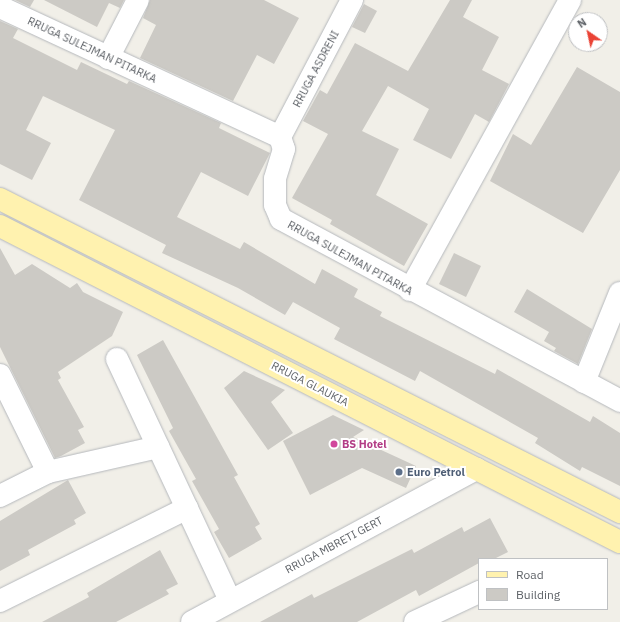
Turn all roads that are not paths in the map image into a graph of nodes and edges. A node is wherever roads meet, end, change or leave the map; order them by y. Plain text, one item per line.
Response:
1 (138, 0) edge
2 (352, 0) edge
3 (570, 0) edge
4 (0, 7) edge
5 (108, 58) junction
6 (280, 138) junction
7 (0, 199) edge
8 (0, 226) edge
9 (410, 290) junction
10 (620, 293) edge
11 (117, 359) dead end
12 (584, 382) junction
13 (2, 383) edge
14 (620, 401) edge
15 (158, 446) junction
16 (476, 469) junction
17 (48, 472) junction
18 (0, 496) edge
19 (187, 508) junction
20 (620, 512) edge
21 (620, 542) edge
22 (478, 592) edge
23 (230, 600) junction
24 (0, 601) edge
25 (192, 622) edge
26 (415, 622) edge

1 - 5 street
2 - 6 street, RRUGA ASDRENI
3 - 9 street
4 - 5 street, RRUGA SULEJMAN PITARKA
5 - 6 street, RRUGA SULEJMAN PITARKA
6 - 9 street, RRUGA SULEJMAN PITARKA
7 - 20 main road
8 - 16 main road, RRUGA GLAUKIA
9 - 12 street, RRUGA SULEJMAN PITARKA
10 - 12 street
11 - 15 street
12 - 14 street, RRUGA SULEJMAN PITARKA
13 - 17 street
15 - 17 street
15 - 19 street
16 - 21 main road, RRUGA GLAUKIA
16 - 23 street, RRUGA MBRETI GERT
17 - 18 street
19 - 23 street
19 - 24 street
22 - 26 street
23 - 25 street, RRUGA MBRETI GERT

